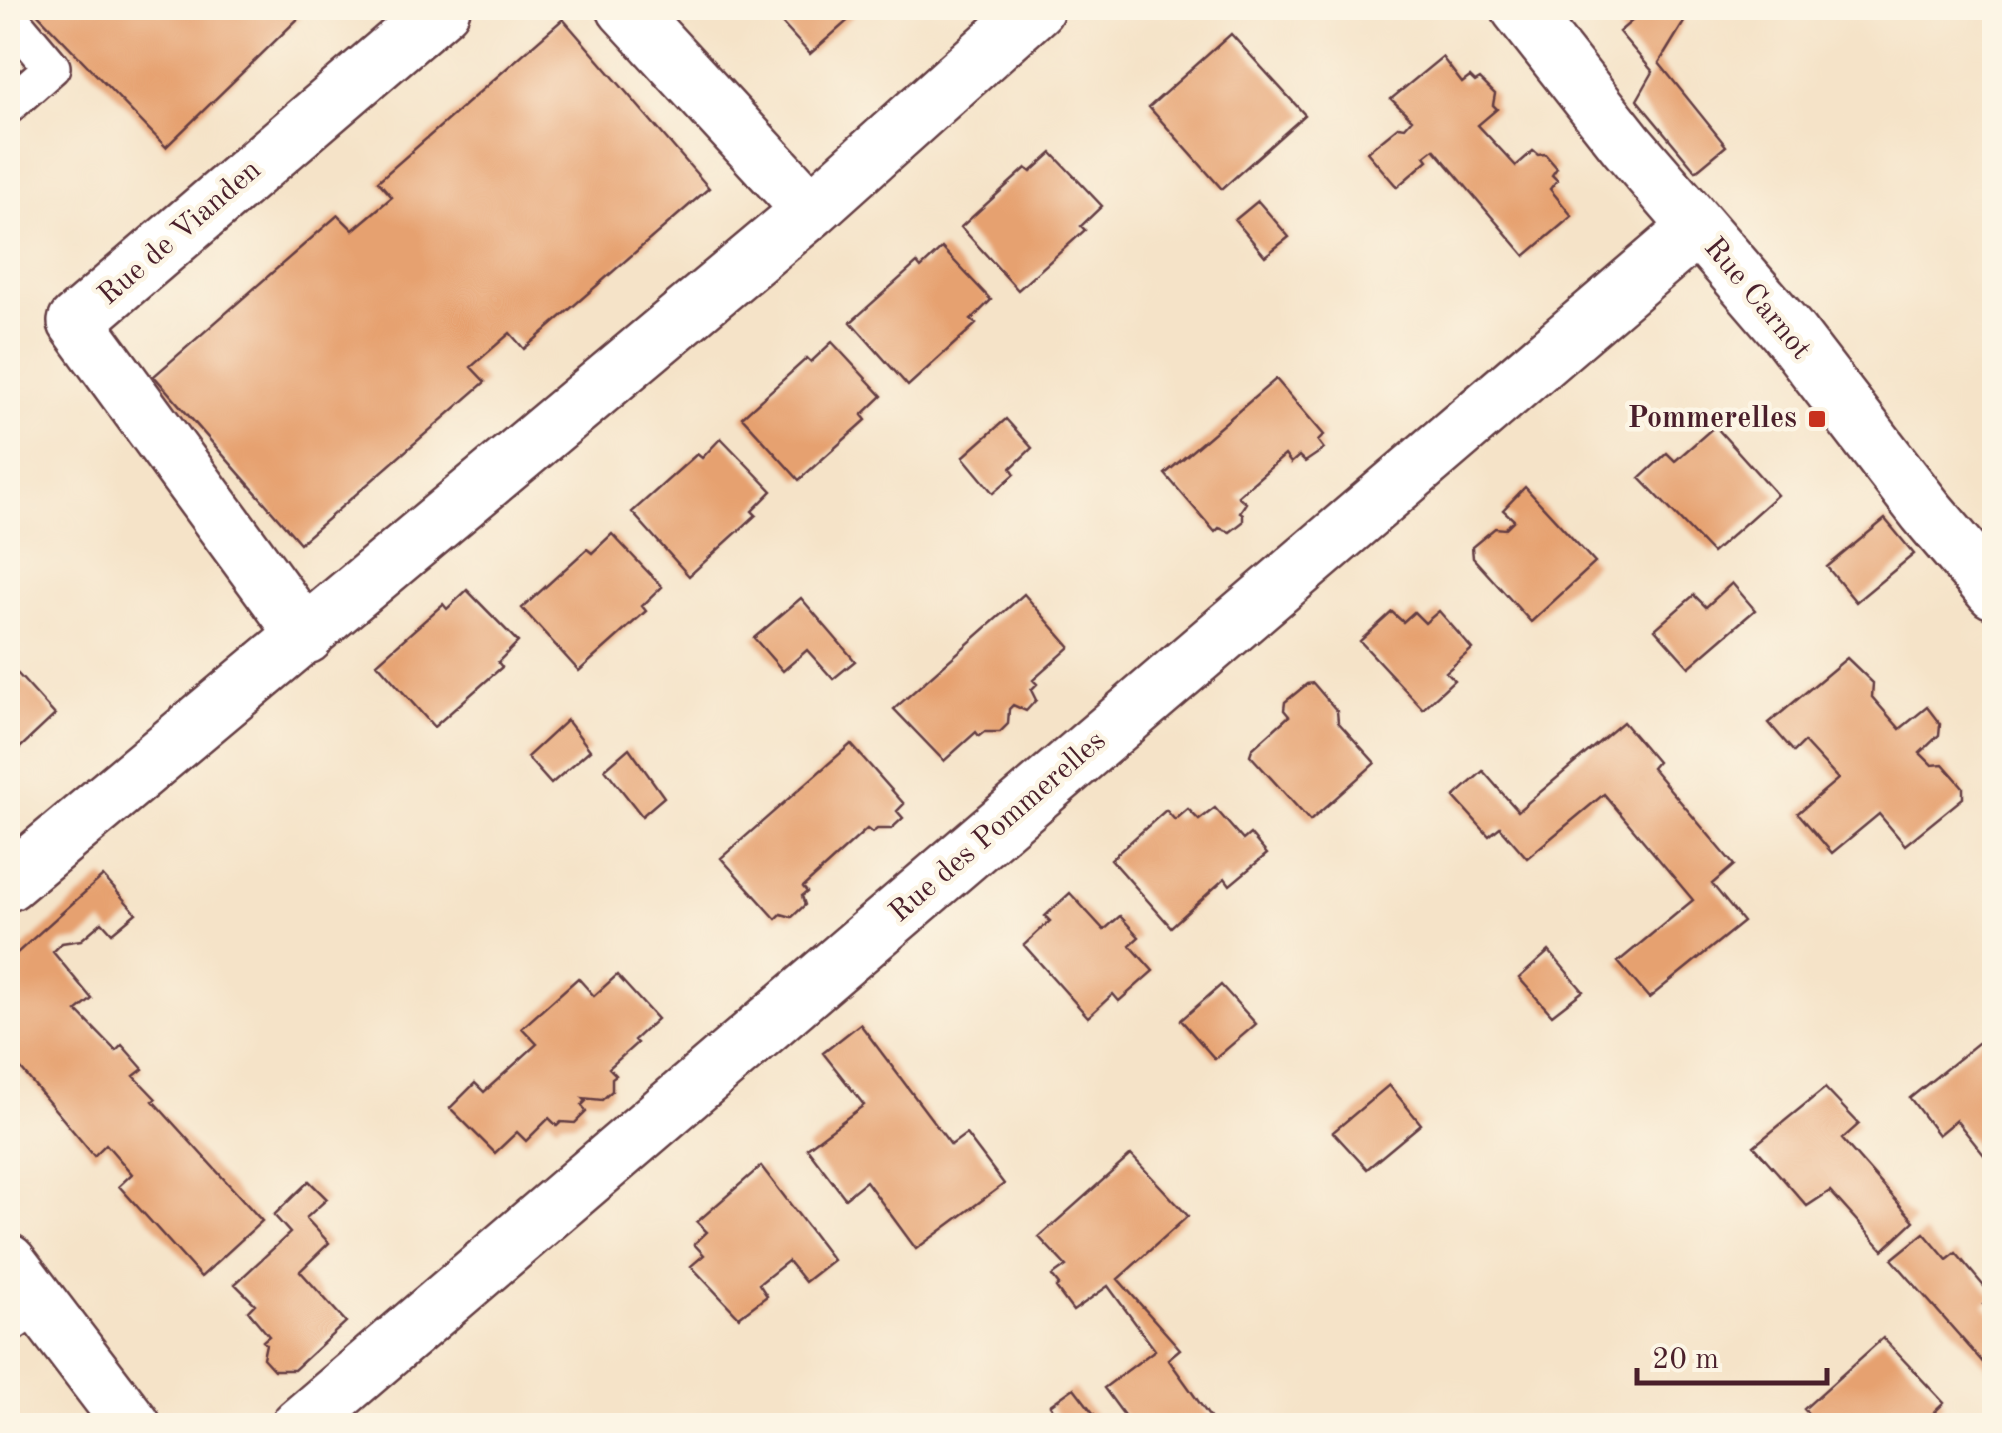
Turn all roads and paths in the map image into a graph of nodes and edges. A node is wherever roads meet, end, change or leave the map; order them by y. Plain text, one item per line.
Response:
1 (442, 8) edge
2 (625, 8) edge
3 (1036, 8) edge
4 (1519, 8) edge
5 (8, 15) edge
6 (8, 106) edge
7 (812, 210) junction
8 (1697, 228) junction
9 (1994, 591) edge
10 (306, 636) junction
11 (8, 883) edge
12 (8, 1262) edge
13 (24, 1315) edge
14 (133, 1426) edge
15 (299, 1426) edge

1 - 10 street, Rue de Vianden
2 - 7 street
3 - 7 street
4 - 8 street, Rue Carnot
5 - 6 lane
7 - 10 street
8 - 9 street, Rue Carnot
8 - 15 street, Rue des Pommerelles
10 - 11 street
12 - 13 street
13 - 14 street

